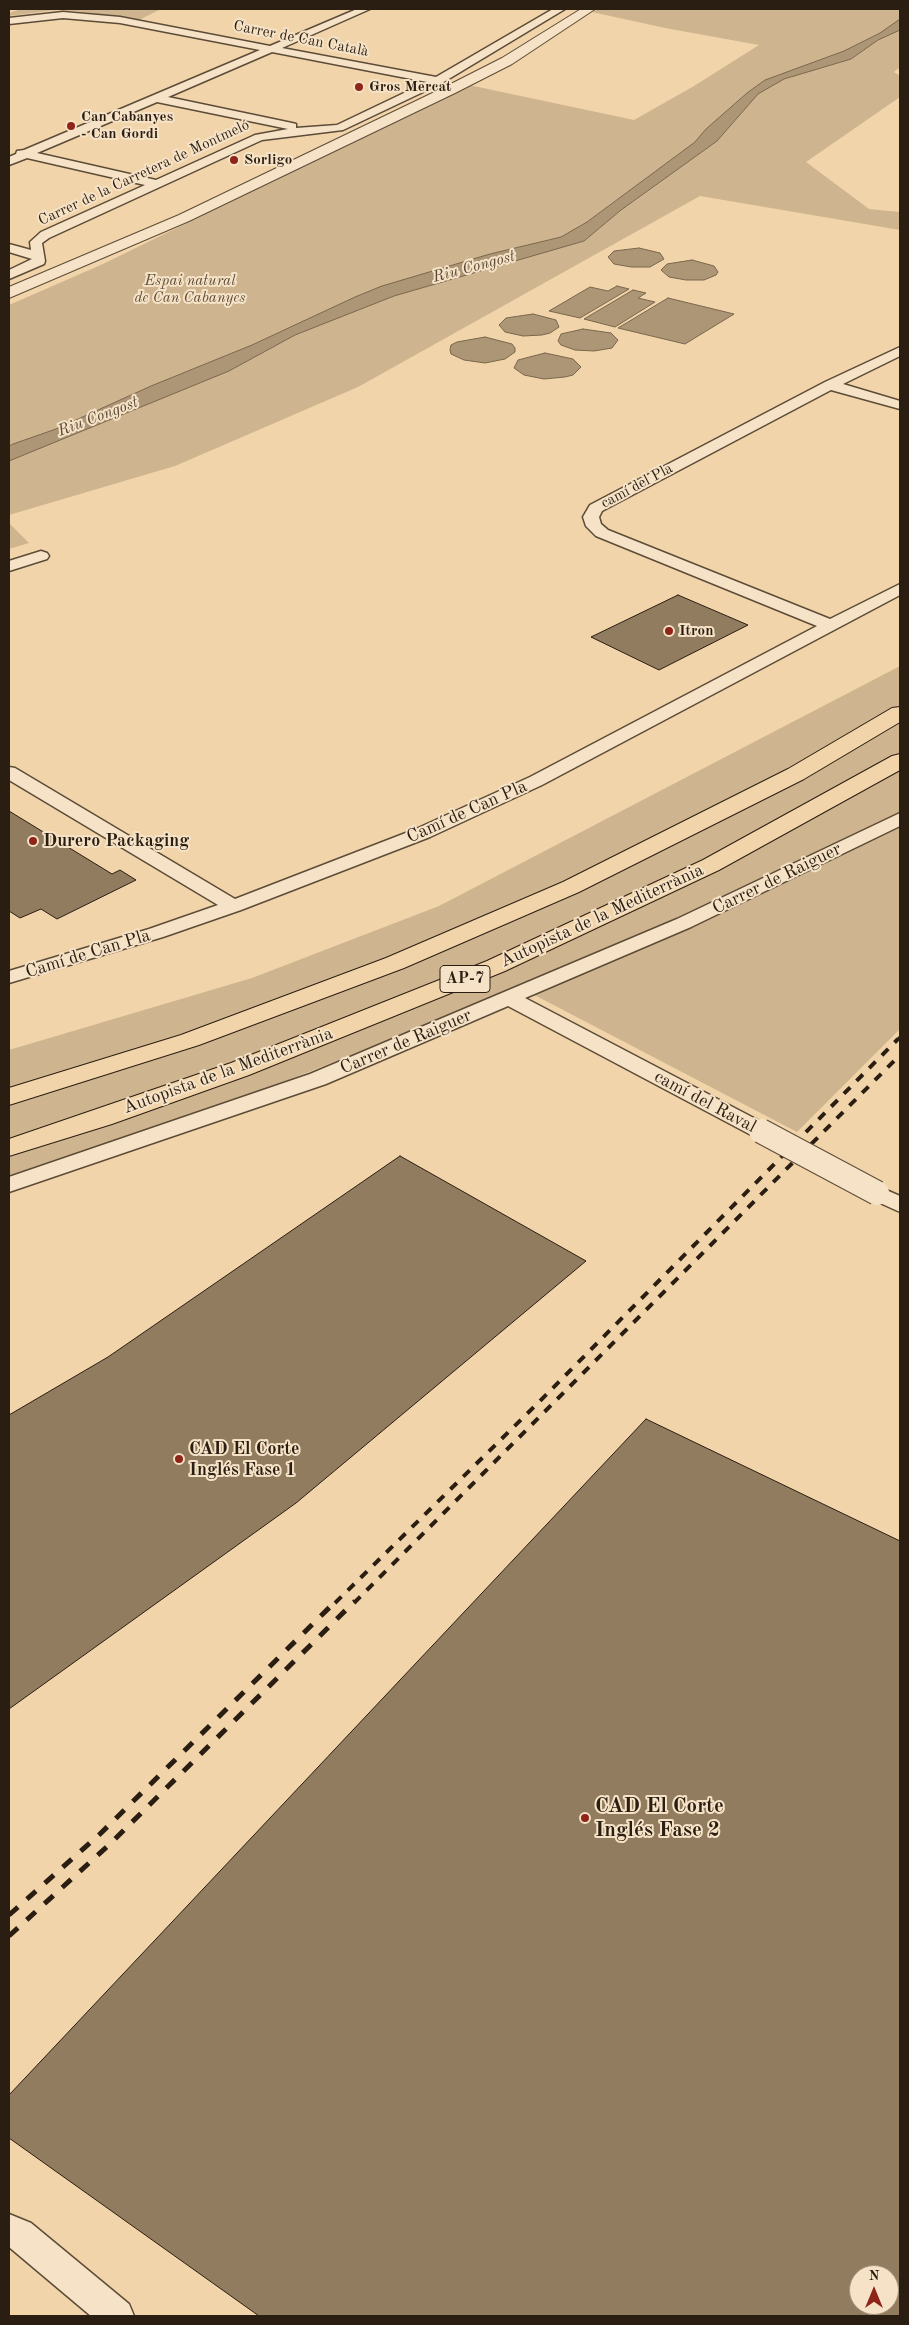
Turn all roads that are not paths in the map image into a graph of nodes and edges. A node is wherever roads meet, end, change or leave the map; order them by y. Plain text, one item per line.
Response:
1 (365, 9) edge
2 (560, 9) edge
3 (577, 9) edge
4 (589, 9) edge
5 (9, 21) edge
6 (274, 48) junction
7 (438, 81) junction
8 (156, 98) junction
9 (266, 121) junction
10 (315, 131) junction
11 (259, 137) junction
12 (9, 151) edge
13 (25, 154) junction
14 (9, 161) edge
15 (159, 184) junction
16 (9, 248) edge
17 (38, 255) junction
18 (9, 275) edge
19 (9, 285) edge
20 (9, 293) edge
21 (900, 351) edge
22 (830, 385) junction
23 (900, 405) edge
24 (41, 556) dead end
25 (9, 566) edge
26 (900, 590) edge
27 (831, 626) junction
28 (900, 713) edge
29 (900, 761) edge
30 (9, 772) edge
31 (900, 818) edge
32 (234, 906) junction
33 (9, 978) edge
34 (508, 998) junction
35 (9, 1097) edge
36 (9, 1148) edge
37 (9, 1185) edge
38 (900, 1206) edge
39 (9, 2230) edge
40 (117, 2316) edge

1 - 6 street
2 - 7 street, Carrer de la Carretera de Montmeló
3 - 19 street
4 - 20 street
5 - 6 street, Carrer de Can Català
6 - 7 street, Carrer de Can Català
6 - 8 street
7 - 10 street, Carrer de la Carretera de Montmeló
8 - 9 street
8 - 13 street
9 - 10 street
9 - 11 street
10 - 11 street, Carrer de la Carretera de Montmeló
11 - 15 street, Carrer de la Carretera de Montmeló
12 - 13 street
13 - 14 street
13 - 15 street
15 - 17 street, Carrer de la Carretera de Montmeló
16 - 17 street
17 - 18 street, Carrer de la Carretera de Montmeló
21 - 22 street, camí del Pla
22 - 23 street
22 - 27 street, camí del Pla
24 - 25 street
26 - 27 street, Camí de Can Pla
27 - 32 street, Camí de Can Pla
28 - 35 highway, AP-7
29 - 36 highway, Autopista de la Mediterrània / AP-7
30 - 32 street
31 - 34 street, Carrer de Raiguer
32 - 33 street, Camí de Can Pla
34 - 37 street, Carrer de Raiguer
34 - 38 street, camí del Raval, bridge
39 - 40 street

